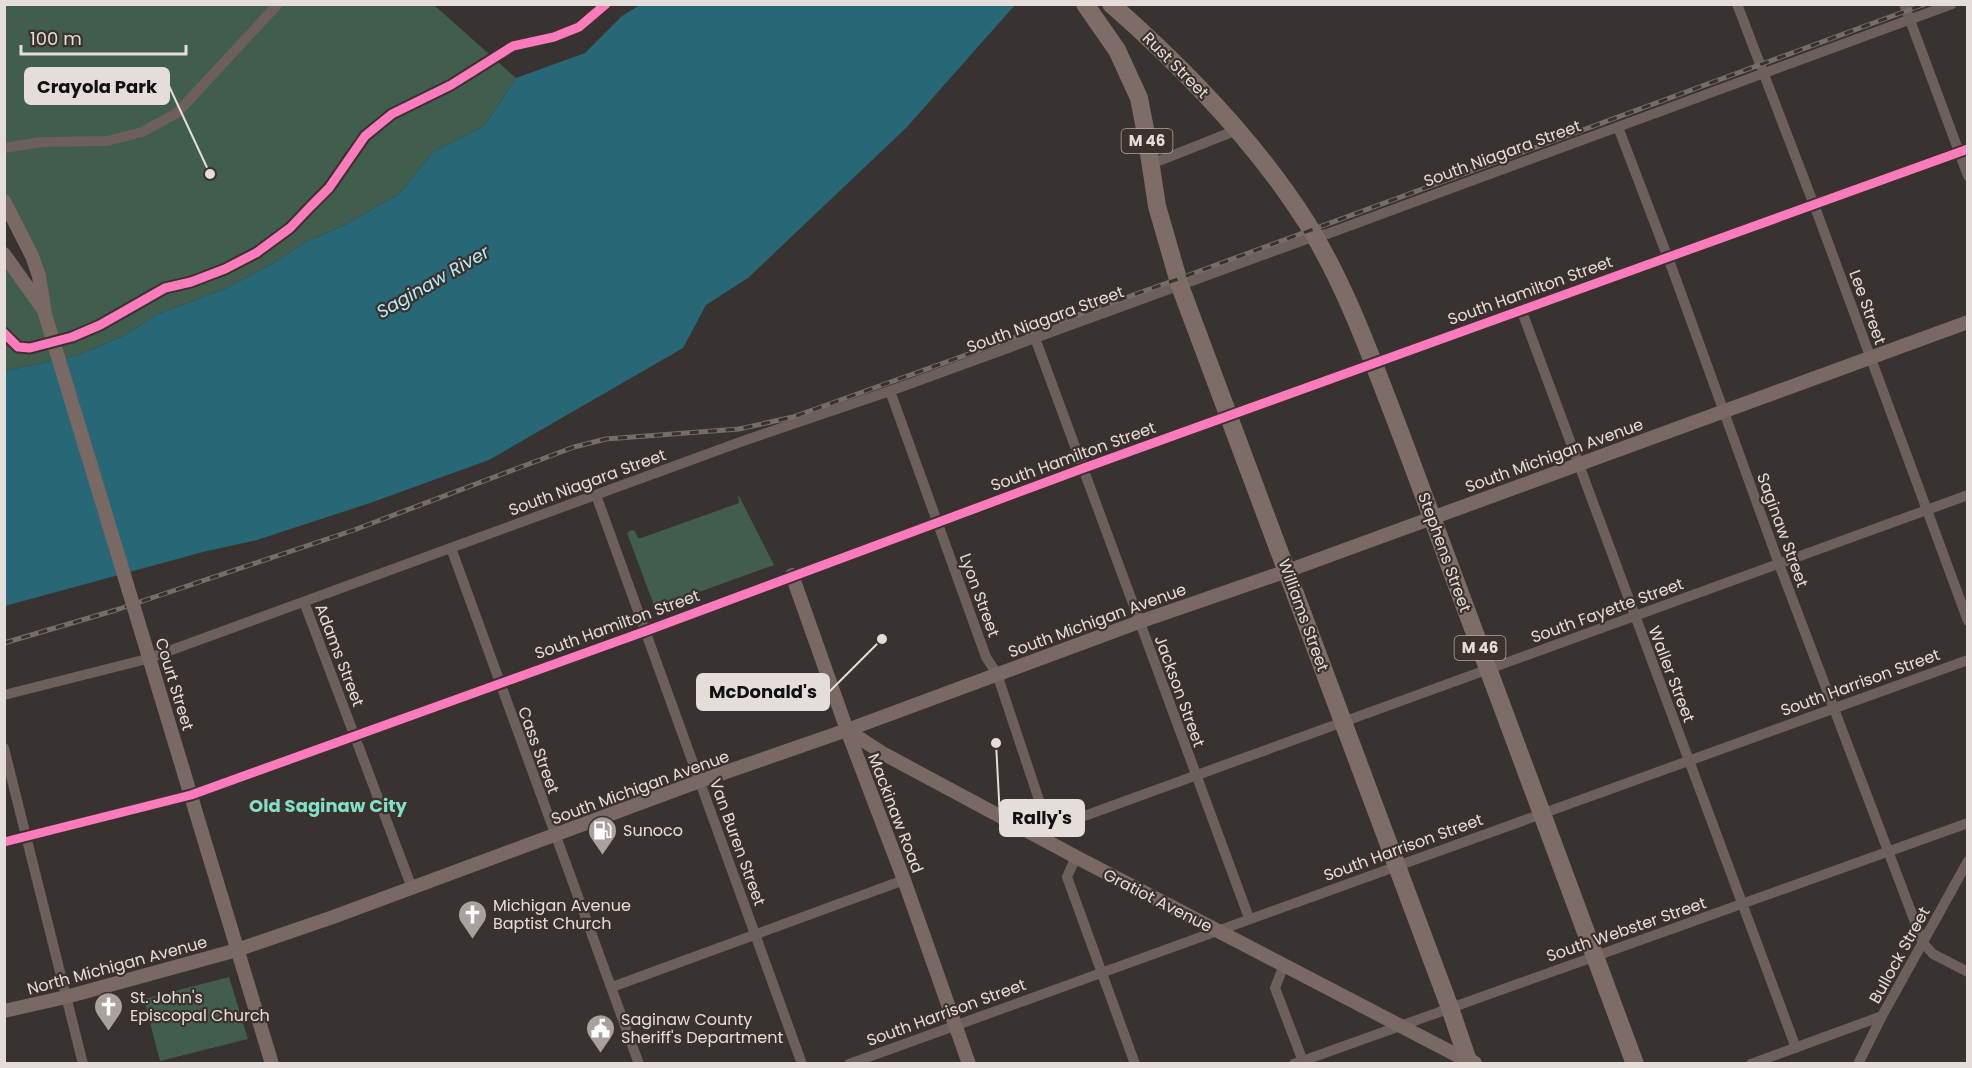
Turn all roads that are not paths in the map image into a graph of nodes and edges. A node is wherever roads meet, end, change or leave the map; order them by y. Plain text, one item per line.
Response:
1 (278, 4) edge
2 (1084, 4) edge
3 (1111, 4) edge
4 (1737, 4) edge
5 (1904, 4) edge
6 (1952, 4) edge
7 (1910, 20) junction
8 (1764, 73) junction
9 (1618, 127) junction
10 (1237, 130) junction
11 (4, 148) edge
12 (1963, 151) edge
13 (1151, 164) junction
14 (1968, 176) edge
15 (4, 201) edge
16 (1815, 205) junction
17 (1315, 236) junction
18 (4, 254) edge
19 (1668, 257) junction
20 (1180, 286) junction
21 (1521, 309) junction
22 (45, 314) junction
23 (1968, 322) edge
24 (1035, 338) junction
25 (1870, 356) junction
26 (1374, 363) junction
27 (890, 391) junction
28 (1723, 411) junction
29 (1229, 416) junction
30 (1578, 464) junction
31 (1084, 468) junction
32 (596, 495) junction
33 (1968, 495) edge
34 (1927, 509) junction
35 (1432, 517) junction
36 (937, 521) junction
37 (451, 548) junction
38 (1779, 564) junction
39 (1287, 571) junction
40 (792, 575) junction
41 (304, 602) junction
42 (1634, 616) junction
43 (1968, 621) edge
44 (1139, 622) junction
45 (646, 631) junction
46 (1968, 660) edge
47 (1488, 669) junction
48 (996, 674) junction
49 (498, 682) junction
50 (4, 694) edge
51 (1834, 708) junction
52 (1343, 721) junction
53 (847, 730) junction
54 (354, 736) junction
55 (4, 748) edge
56 (1689, 760) junction
57 (1195, 775) junction
58 (700, 781) junction
59 (191, 795) junction
60 (1542, 812) junction
61 (1052, 824) junction
62 (1968, 824) edge
63 (555, 836) junction
64 (27, 837) junction
65 (1044, 840) junction
66 (4, 842) edge
67 (1888, 852) junction
68 (1076, 857) junction
69 (1968, 861) edge
70 (1396, 865) junction
71 (904, 880) junction
72 (412, 888) junction
73 (1741, 904) junction
74 (1249, 918) junction
75 (1217, 931) junction
76 (756, 935) junction
77 (1923, 943) junction
78 (237, 950) junction
79 (1595, 955) junction
80 (1284, 965) junction
81 (1102, 972) junction
82 (1968, 972) edge
83 (612, 987) junction
84 (66, 997) junction
85 (1450, 1008) junction
86 (4, 1011) edge
87 (1882, 1016) junction
88 (955, 1024) junction
89 (1401, 1026) junction
90 (1796, 1048) junction
91 (1300, 1062) edge
92 (1470, 1063) edge
93 (83, 1064) edge
94 (272, 1064) edge
95 (639, 1064) edge
96 (802, 1064) edge
97 (849, 1064) edge
98 (969, 1064) edge
99 (1135, 1064) edge
100 (1635, 1064) edge
101 (1751, 1064) edge
102 (1858, 1064) edge

1 - 11 street
2 - 13 highway, Williams Street / M 46
3 - 10 highway, Rust Street / M 46
4 - 8 street, Lee Street
5 - 7 street
6 - 7 street, South Niagara Street
7 - 8 street, South Niagara Street
7 - 12 street
8 - 9 street, South Niagara Street
8 - 16 street, Lee Street
9 - 17 street, South Niagara Street
9 - 19 street, Saginaw Street
10 - 13 street
10 - 17 highway, Stephens Street / M 46
12 - 14 street
12 - 16 street, South Hamilton Street
13 - 20 highway, Williams Street / M 46
15 - 22 street
16 - 19 street, South Hamilton Street
16 - 25 street, Lee Street
17 - 20 street, South Niagara Street
17 - 26 highway, Stephens Street / M 46
18 - 22 street
19 - 21 street, South Hamilton Street
19 - 28 street, Saginaw Street
20 - 24 street, South Niagara Street
20 - 29 highway, Williams Street / M 46
21 - 26 street, South Hamilton Street
21 - 30 street, Waller Street
22 - 59 street, Court Street, bridge
23 - 25 street, South Michigan Avenue
24 - 27 street, South Niagara Street
24 - 31 street, Jackson Street
25 - 28 street, South Michigan Avenue
25 - 34 street, Lee Street
26 - 29 street, South Hamilton Street
26 - 35 highway, Stephens Street / M 46
27 - 32 street, South Niagara Street
27 - 36 street, Lyon Street
28 - 30 street, South Michigan Avenue
28 - 38 street, Saginaw Street
29 - 31 street, South Hamilton Street
29 - 39 highway, Williams Street / M 46
30 - 35 street, South Michigan Avenue
30 - 42 street, Waller Street
31 - 36 street, South Hamilton Street
31 - 44 street, Jackson Street
32 - 37 street, South Niagara Street
32 - 45 street, Van Buren Street
33 - 34 street, South Fayette Street
34 - 38 street, South Fayette Street
34 - 43 street, Lee Street
35 - 39 street, South Michigan Avenue
35 - 47 highway, Stephens Street / M 46
36 - 40 street, South Hamilton Street
36 - 48 street, Lyon Street
37 - 41 street, South Niagara Street
37 - 49 street, Cass Street
38 - 42 street, South Fayette Street
38 - 51 street, Saginaw Street
39 - 44 street, South Michigan Avenue
39 - 52 highway, Williams Street / M 46
40 - 45 street, South Hamilton Street
40 - 53 street, Mackinaw Road
41 - 50 street, South Niagara Street
41 - 54 street, Adams Street
42 - 47 street, South Fayette Street
42 - 56 street, Waller Street
44 - 48 street, South Michigan Avenue
44 - 57 street, Jackson Street
45 - 49 street, South Hamilton Street
45 - 58 street, Van Buren Street
46 - 51 street, South Harrison Street
47 - 52 street, South Fayette Street
47 - 60 highway, Stephens Street / M 46
48 - 53 street, South Michigan Avenue
48 - 61 street, Lyon Street
49 - 54 street, South Hamilton Street
49 - 63 street, Cass Street
51 - 56 street, South Harrison Street
51 - 67 street, Saginaw Street
52 - 57 street, South Fayette Street
52 - 70 highway, Williams Street / M 46
53 - 58 street, South Michigan Avenue
53 - 65 street, Gratiot Avenue
53 - 71 street, Mackinaw Road
54 - 59 street, South Hamilton Street
54 - 72 street, Adams Street
55 - 64 street
56 - 60 street, South Harrison Street
56 - 73 street, Waller Street
57 - 61 street, South Fayette Street
57 - 74 street, Jackson Street
58 - 63 street, South Michigan Avenue
58 - 76 street, Van Buren Street
59 - 64 street, South Hamilton Street
59 - 78 street, Court Street
60 - 70 street, South Harrison Street
60 - 79 highway, Stephens Street / M 46
61 - 65 street
62 - 67 street, South Webster Street
63 - 72 street, South Michigan Avenue
63 - 83 street, Cass Street
64 - 66 street, South Hamilton Street
64 - 84 street
65 - 68 street, Gratiot Avenue
67 - 73 street, South Webster Street
67 - 77 street, Saginaw Street
68 - 75 street, Gratiot Avenue
68 - 81 street
69 - 77 street, Bullock Street
70 - 74 street, South Harrison Street
70 - 85 highway, Williams Street / M 46
71 - 76 street
71 - 88 street, Mackinaw Road
72 - 78 street, South Michigan Avenue
73 - 79 street, South Webster Street
73 - 90 street, Waller Street
74 - 75 street, South Harrison Street
75 - 80 street, Gratiot Avenue
75 - 81 street, South Harrison Street
76 - 83 street
76 - 96 street, Van Buren Street
77 - 82 street
77 - 87 street, Bullock Street
78 - 84 street, North Michigan Avenue
78 - 94 street, Court Street
79 - 85 street, South Webster Street
79 - 100 highway, Stephens Street / M 46
80 - 89 street, Gratiot Avenue
80 - 91 street
81 - 88 street, South Harrison Street
81 - 99 street
83 - 95 street, Cass Street
84 - 86 street, North Michigan Avenue
84 - 93 street
85 - 89 street, South Webster Street
85 - 92 highway, Williams Street / M 46
87 - 90 street
87 - 102 street, Bullock Street
88 - 97 street, South Harrison Street
88 - 98 street, Mackinaw Road
89 - 91 street, South Webster Street
89 - 92 street, Gratiot Avenue
90 - 101 street

